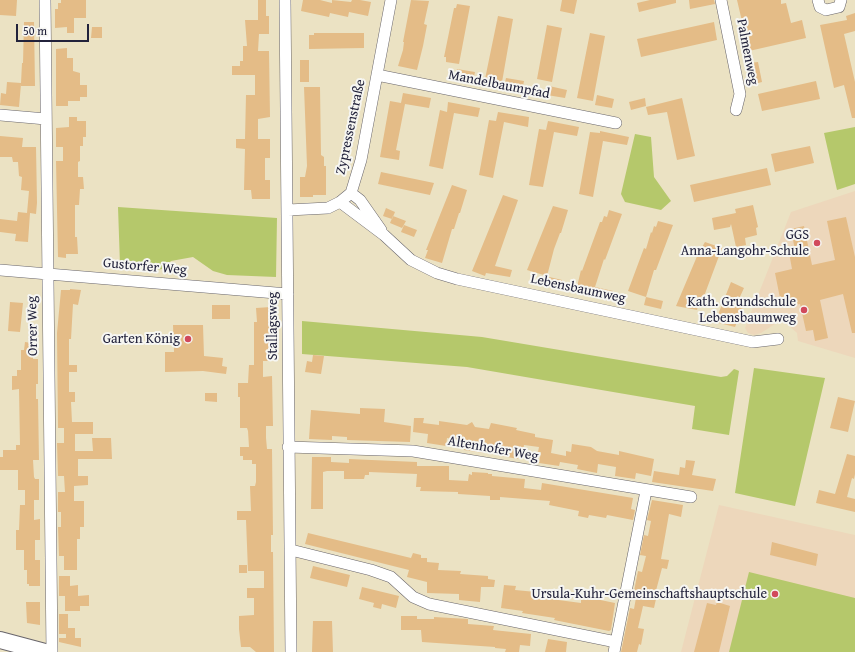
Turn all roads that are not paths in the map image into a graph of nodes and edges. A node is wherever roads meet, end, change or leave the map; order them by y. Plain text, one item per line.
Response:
1 (45, 0) edge
2 (286, 0) edge
3 (392, 0) edge
4 (721, 0) edge
5 (818, 0) edge
6 (841, 0) edge
7 (377, 75) junction
8 (736, 110) dead end
9 (0, 115) edge
10 (46, 119) junction
11 (616, 123) dead end
12 (351, 193) junction
13 (340, 202) junction
14 (288, 210) junction
15 (384, 235) junction
16 (0, 270) edge
17 (47, 275) junction
18 (288, 294) junction
19 (778, 339) dead end
20 (288, 447) junction
21 (646, 491) junction
22 (691, 497) dead end
23 (291, 550) junction
24 (0, 640) edge
25 (615, 647) edge
26 (45, 652) edge
27 (52, 652) edge
28 (291, 652) edge

1 - 10 street, Orrer Weg
2 - 14 street, Stallagsweg
3 - 7 street, Zypressenstraße
4 - 8 street, Palmenweg
5 - 6 street
7 - 11 street, Mandelbaumpfad
7 - 12 street, Zypressenstraße
9 - 10 street
10 - 17 street, Orrer Weg
12 - 13 street, Zypressenstraße
12 - 15 street, Lebensbaumweg
13 - 14 street, Zypressenstraße
13 - 15 street, Lebensbaumweg
14 - 18 street, Stallagsweg
15 - 19 street, Lebensbaumweg
16 - 17 street, Gustorfer Weg
17 - 18 street, Gustorfer Weg
17 - 27 street, Orrer Weg
18 - 20 street, Stallagsweg
20 - 21 street, Altenhofer Weg
20 - 23 street, Stallagsweg
21 - 22 street, Altenhofer Weg
21 - 25 street
23 - 25 street
23 - 28 street, Stallagsweg
24 - 26 street

